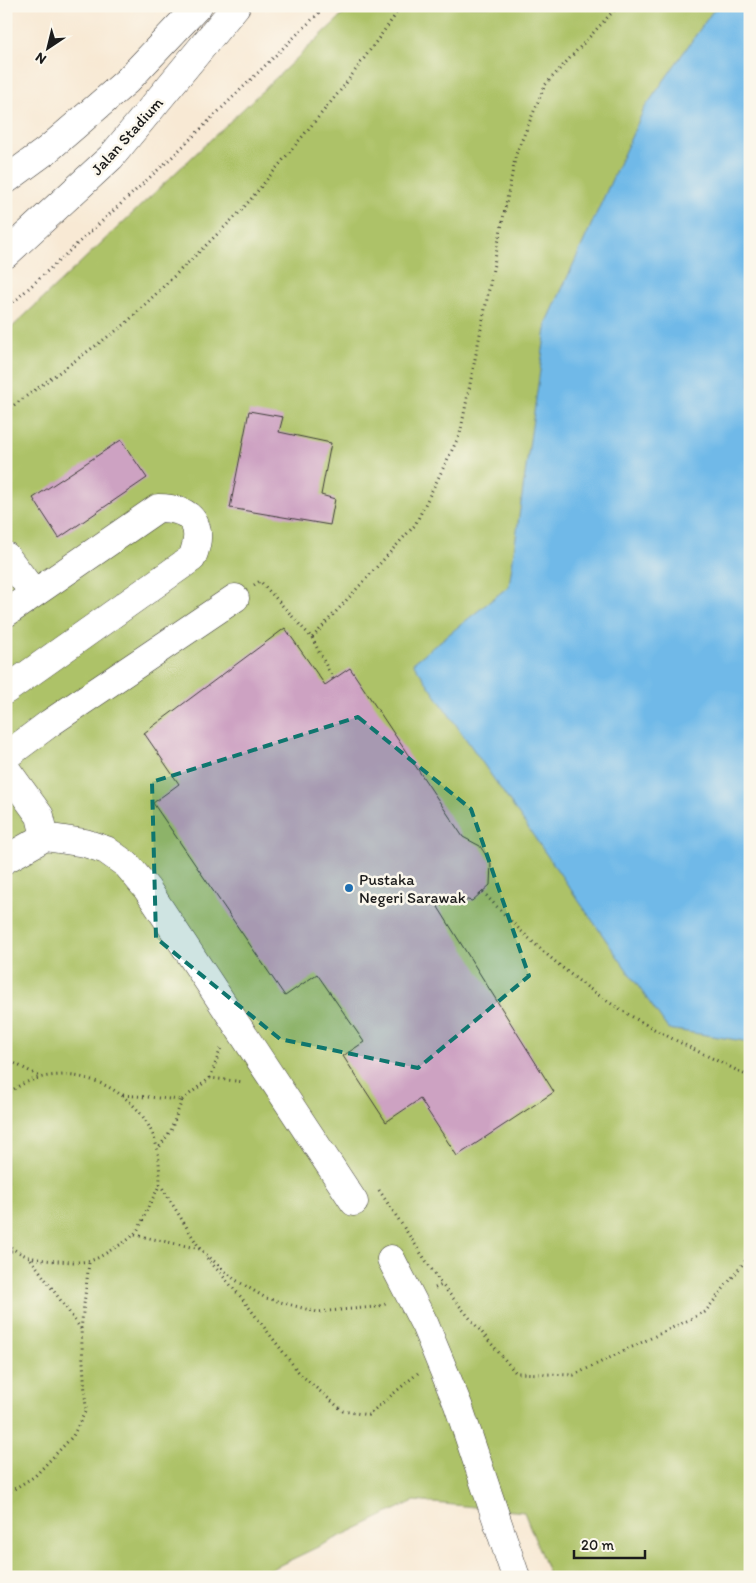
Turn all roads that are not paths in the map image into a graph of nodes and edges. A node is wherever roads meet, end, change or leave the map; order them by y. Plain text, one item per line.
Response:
1 (198, 6) edge
2 (236, 6) edge
3 (6, 180) edge
4 (6, 254) edge
5 (6, 556) edge
6 (34, 593) junction
7 (235, 598) road end
8 (6, 613) edge
9 (6, 690) edge
10 (6, 756) edge
11 (6, 768) edge
12 (45, 837) junction
13 (6, 859) edge
14 (354, 1202) dead end
15 (391, 1259) dead end
16 (516, 1577) edge

1 - 3 main road
2 - 4 main road, Jalan Stadium
5 - 6 main road
6 - 8 main road
6 - 9 main road
7 - 10 main road
11 - 12 main road
12 - 13 main road
12 - 14 main road
15 - 16 main road

